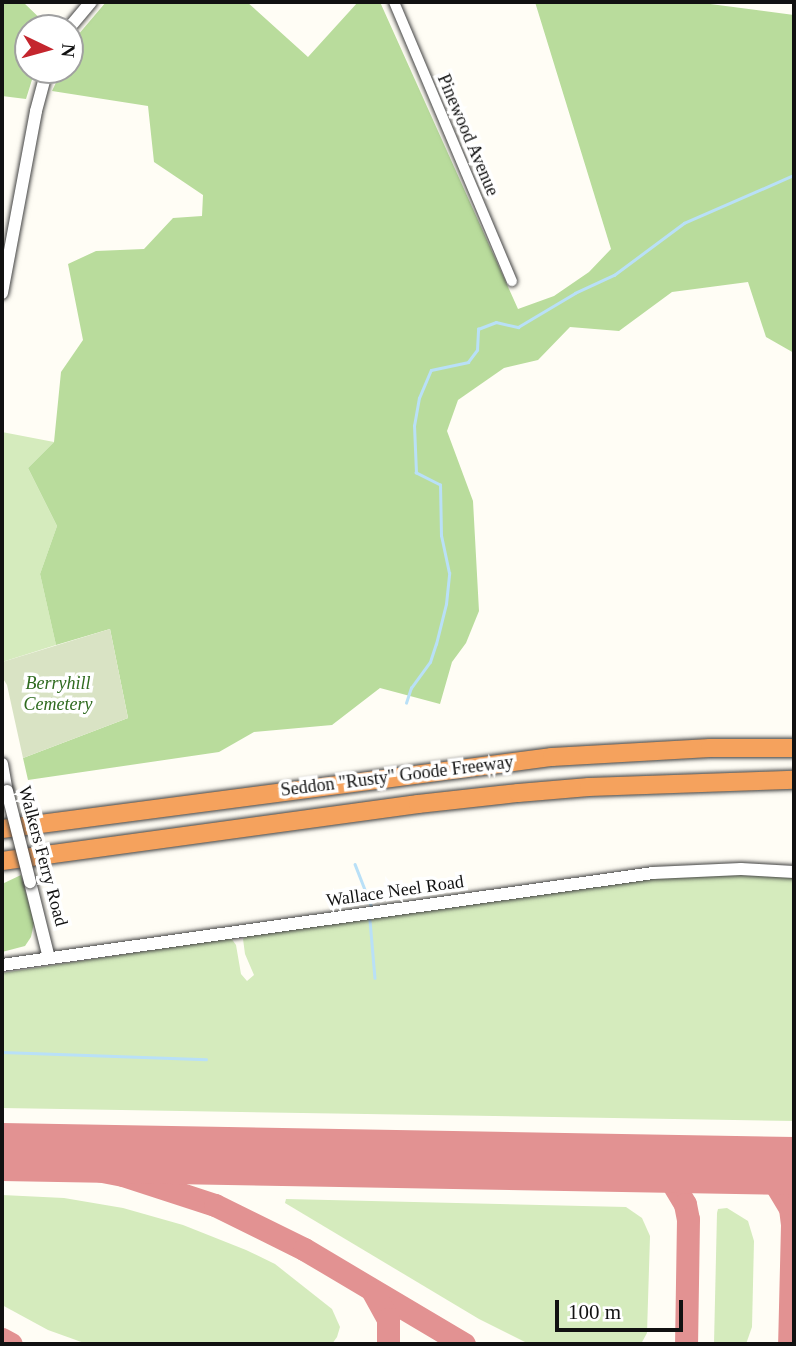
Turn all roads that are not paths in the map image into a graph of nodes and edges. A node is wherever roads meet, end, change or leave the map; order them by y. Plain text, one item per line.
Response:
1 (394, 2) edge
2 (43, 84) edge
3 (512, 281) dead end
4 (2, 293) edge
5 (794, 748) edge
6 (2, 764) edge
7 (794, 780) edge
8 (2, 829) edge
9 (2, 861) edge
10 (794, 872) edge
11 (49, 958) junction
12 (2, 965) edge

1 - 3 street, Pinewood Avenue
2 - 4 street
5 - 8 highway, Seddon "Rusty" Goode Freeway
6 - 11 street, Walkers Ferry Road, bridge
7 - 9 highway, Seddon "Rusty" Goode Freeway
10 - 11 street, Wallace Neel Road
11 - 12 street, Wallace Neel Road

